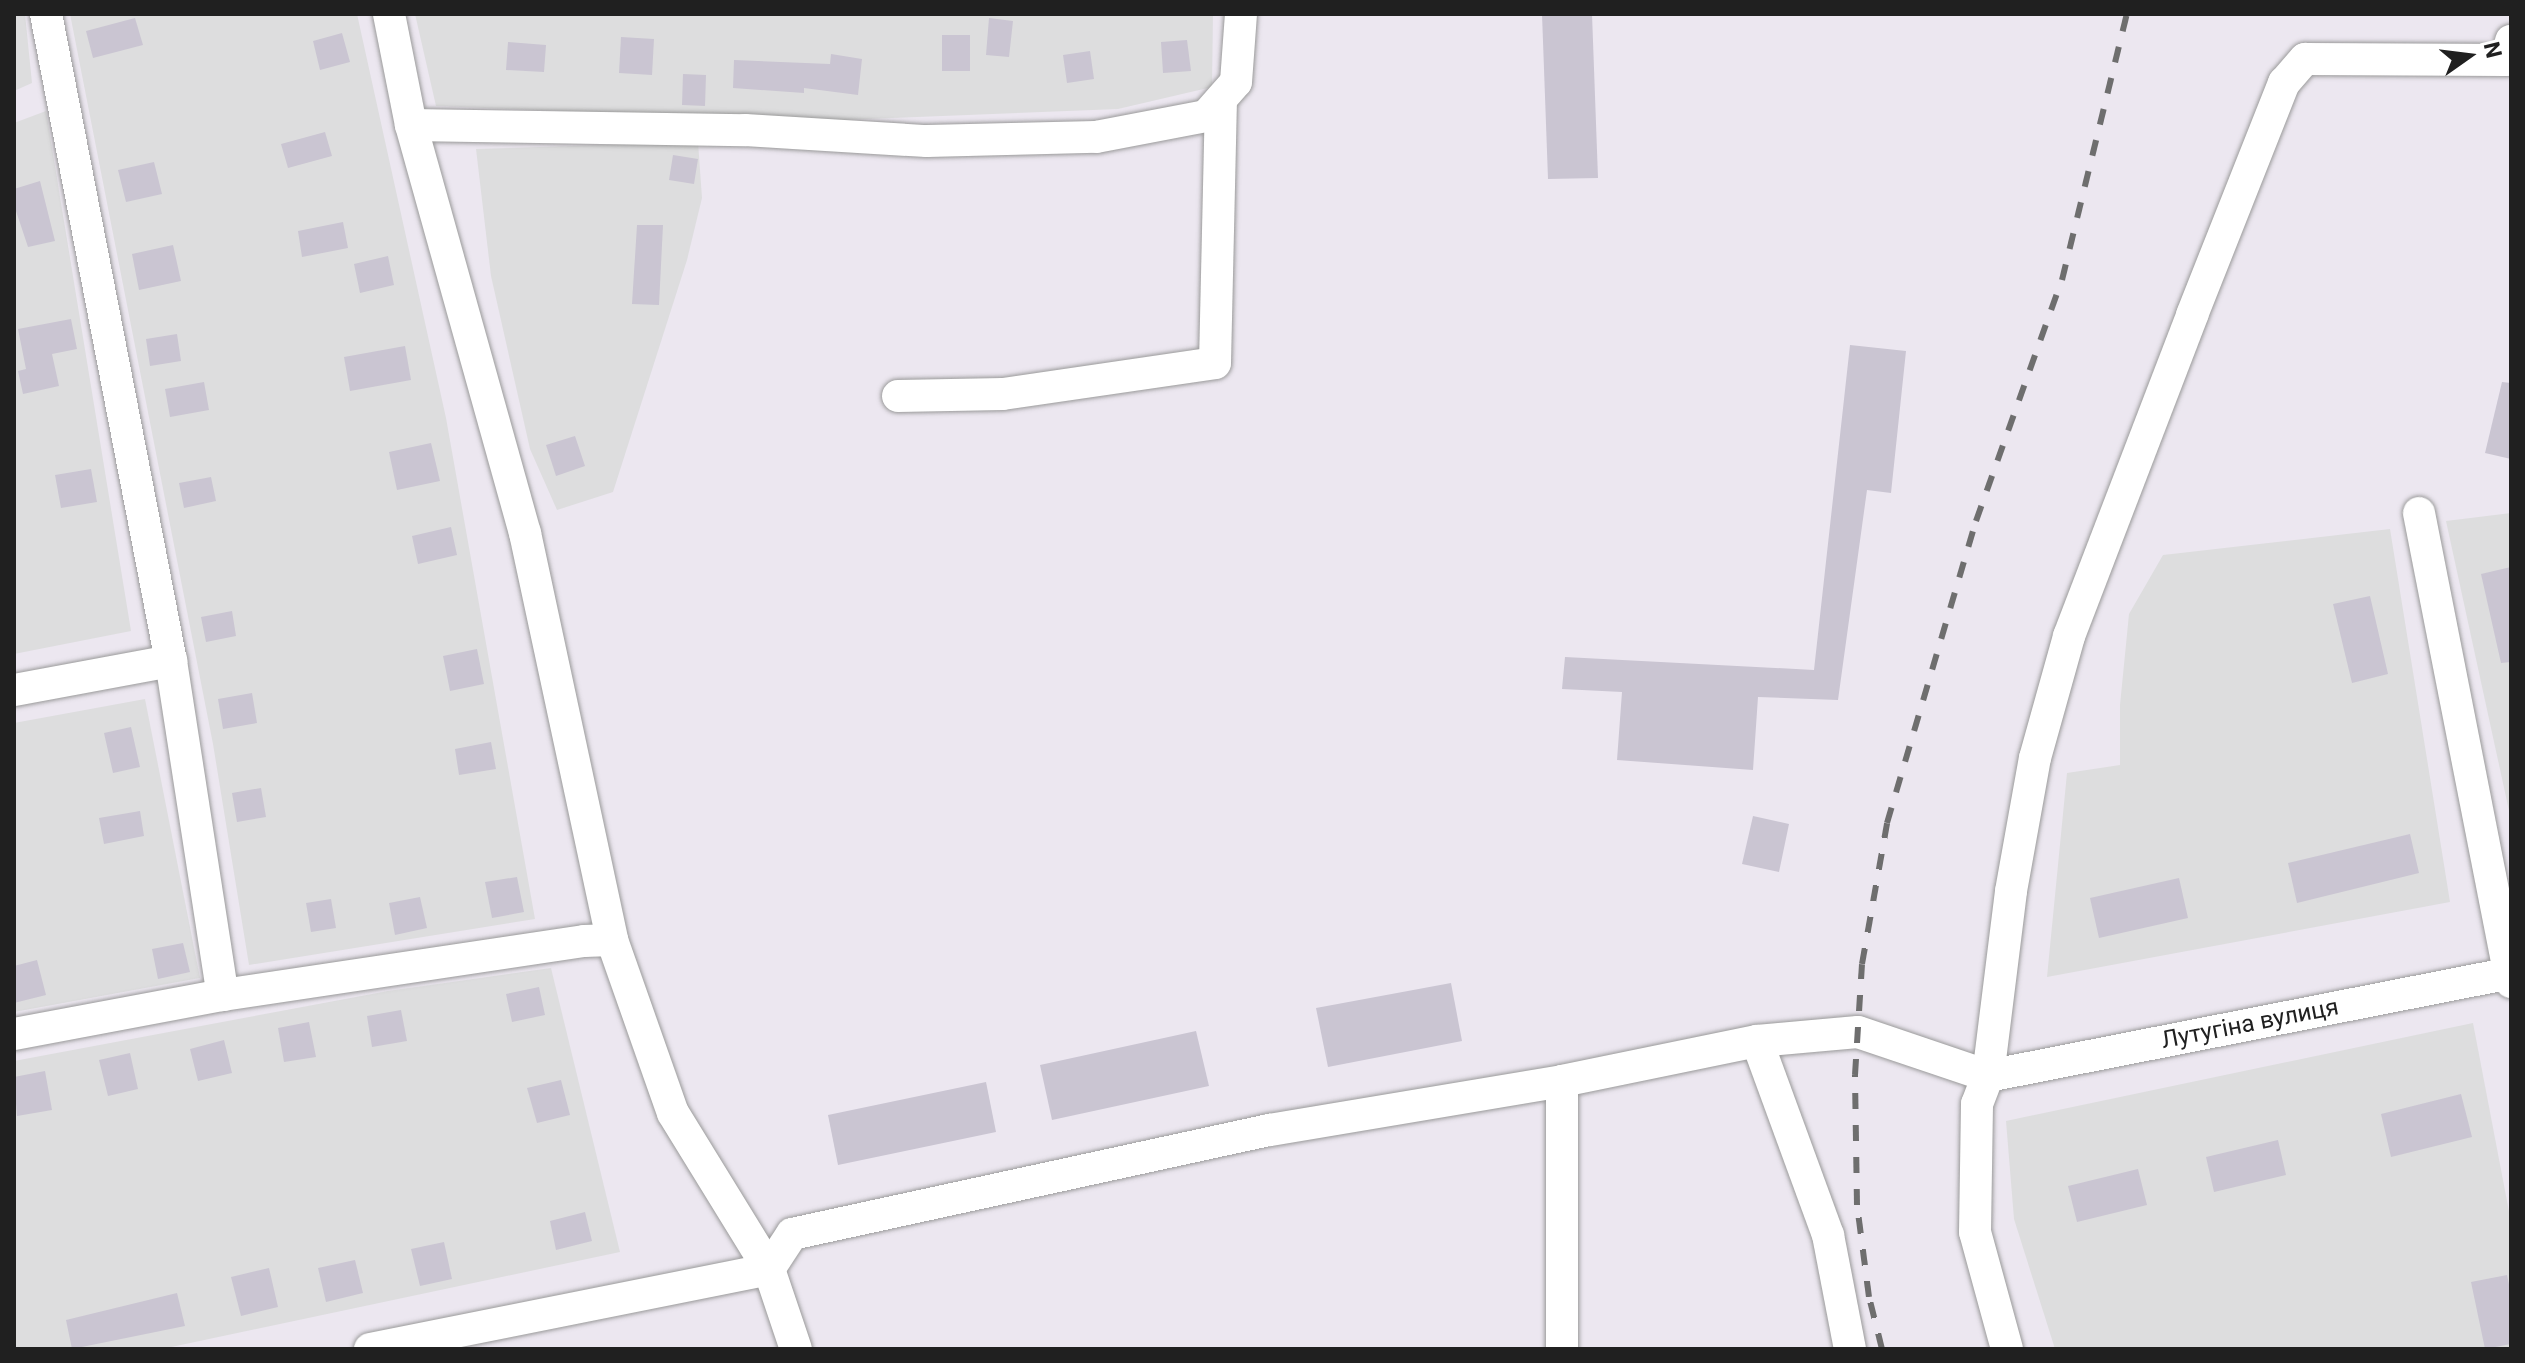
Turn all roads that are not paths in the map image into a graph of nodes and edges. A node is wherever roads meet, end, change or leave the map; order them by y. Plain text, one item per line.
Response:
1 (46, 14) edge
2 (389, 14) edge
3 (1241, 14) edge
4 (2511, 41) edge
5 (1221, 100) junction
6 (411, 125) junction
7 (898, 396) dead end
8 (2419, 513) dead end
9 (171, 661) junction
10 (14, 690) edge
11 (612, 940) junction
12 (2510, 976) edge
13 (223, 995) junction
14 (14, 1034) edge
15 (1757, 1041) junction
16 (1988, 1076) junction
17 (1562, 1081) junction
18 (769, 1269) junction
19 (370, 1349) edge
20 (796, 1349) edge
21 (1562, 1349) edge
22 (1850, 1349) edge
23 (2007, 1349) edge

1 - 9 street
2 - 6 street
3 - 5 street
4 - 16 street
5 - 6 street
5 - 7 street
6 - 11 street
8 - 12 street
9 - 10 street
9 - 13 street
11 - 13 street
11 - 18 street
12 - 16 street, Лутугіна вулиця
13 - 14 street
15 - 16 street
15 - 17 street
15 - 22 street
16 - 23 street
17 - 18 street
17 - 21 street
18 - 19 street
18 - 20 street

